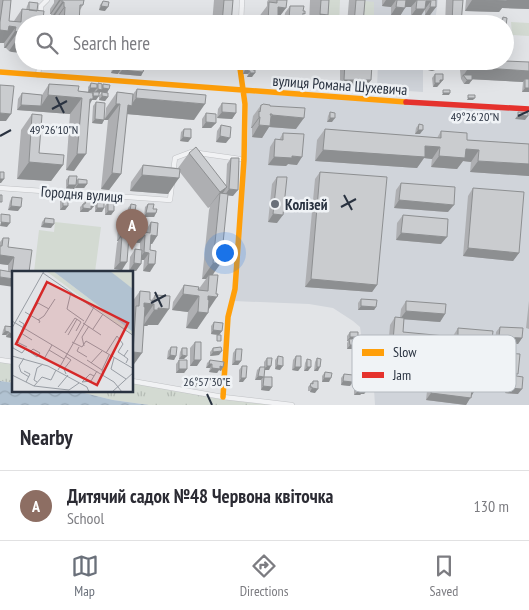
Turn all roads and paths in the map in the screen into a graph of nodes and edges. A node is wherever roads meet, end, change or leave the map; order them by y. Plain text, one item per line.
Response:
1 (47, 0) edge
2 (242, 0) edge
3 (40, 15) edge
4 (241, 15) edge
5 (39, 70) edge
6 (240, 70) edge
7 (0, 72) edge
8 (38, 75) junction
9 (244, 91) junction
10 (529, 109) edge
11 (244, 160) junction
12 (0, 188) edge
13 (134, 381) edge
14 (223, 397) junction
15 (292, 405) edge

1 - 3 street
2 - 4 street
5 - 8 street
6 - 9 main road
7 - 8 main road, вулиця Романа Шухевича
8 - 9 main road, вулиця Романа Шухевича
9 - 10 main road, вулиця Романа Шухевича
9 - 11 main road
11 - 12 street, Городня вулиця
11 - 14 main road
13 - 14 street
14 - 15 street

